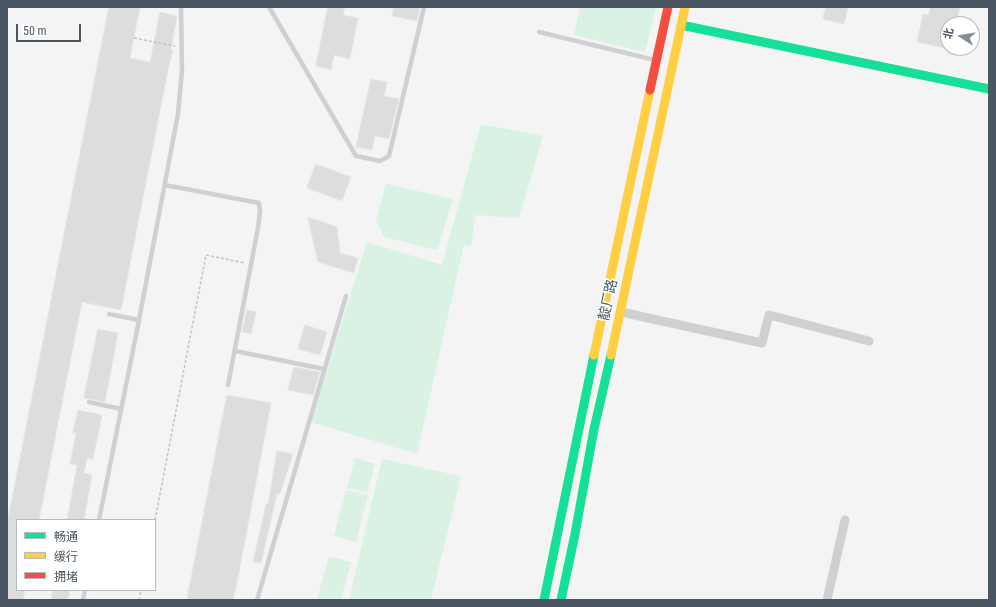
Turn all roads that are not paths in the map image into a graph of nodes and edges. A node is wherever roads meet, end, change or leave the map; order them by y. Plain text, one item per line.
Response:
1 (181, 7) edge
2 (269, 7) edge
3 (424, 7) edge
4 (668, 7) edge
5 (685, 7) edge
6 (681, 25) junction
7 (539, 32) dead end
8 (657, 61) junction
9 (989, 89) edge
10 (165, 185) junction
11 (346, 296) dead end
12 (621, 312) junction
13 (108, 314) dead end
14 (139, 320) junction
15 (870, 340) dead end
16 (235, 351) junction
17 (324, 369) junction
18 (228, 385) dead end
19 (90, 402) dead end
20 (121, 409) junction
21 (99, 519) edge
22 (845, 520) dead end
23 (256, 600) edge
24 (544, 600) edge
25 (562, 600) edge
26 (827, 600) edge

1 - 10 lane
2 - 3 lane
4 - 8 main road
5 - 6 main road, 靛厂路
6 - 9 main road
6 - 12 main road, 靛厂路
7 - 8 lane
8 - 24 main road
10 - 14 lane
10 - 16 lane
11 - 17 lane
12 - 15 street
12 - 25 main road, 靛厂路
13 - 14 lane
14 - 20 lane
16 - 17 lane
16 - 18 lane
17 - 23 lane
19 - 20 lane
20 - 21 lane
22 - 26 street

